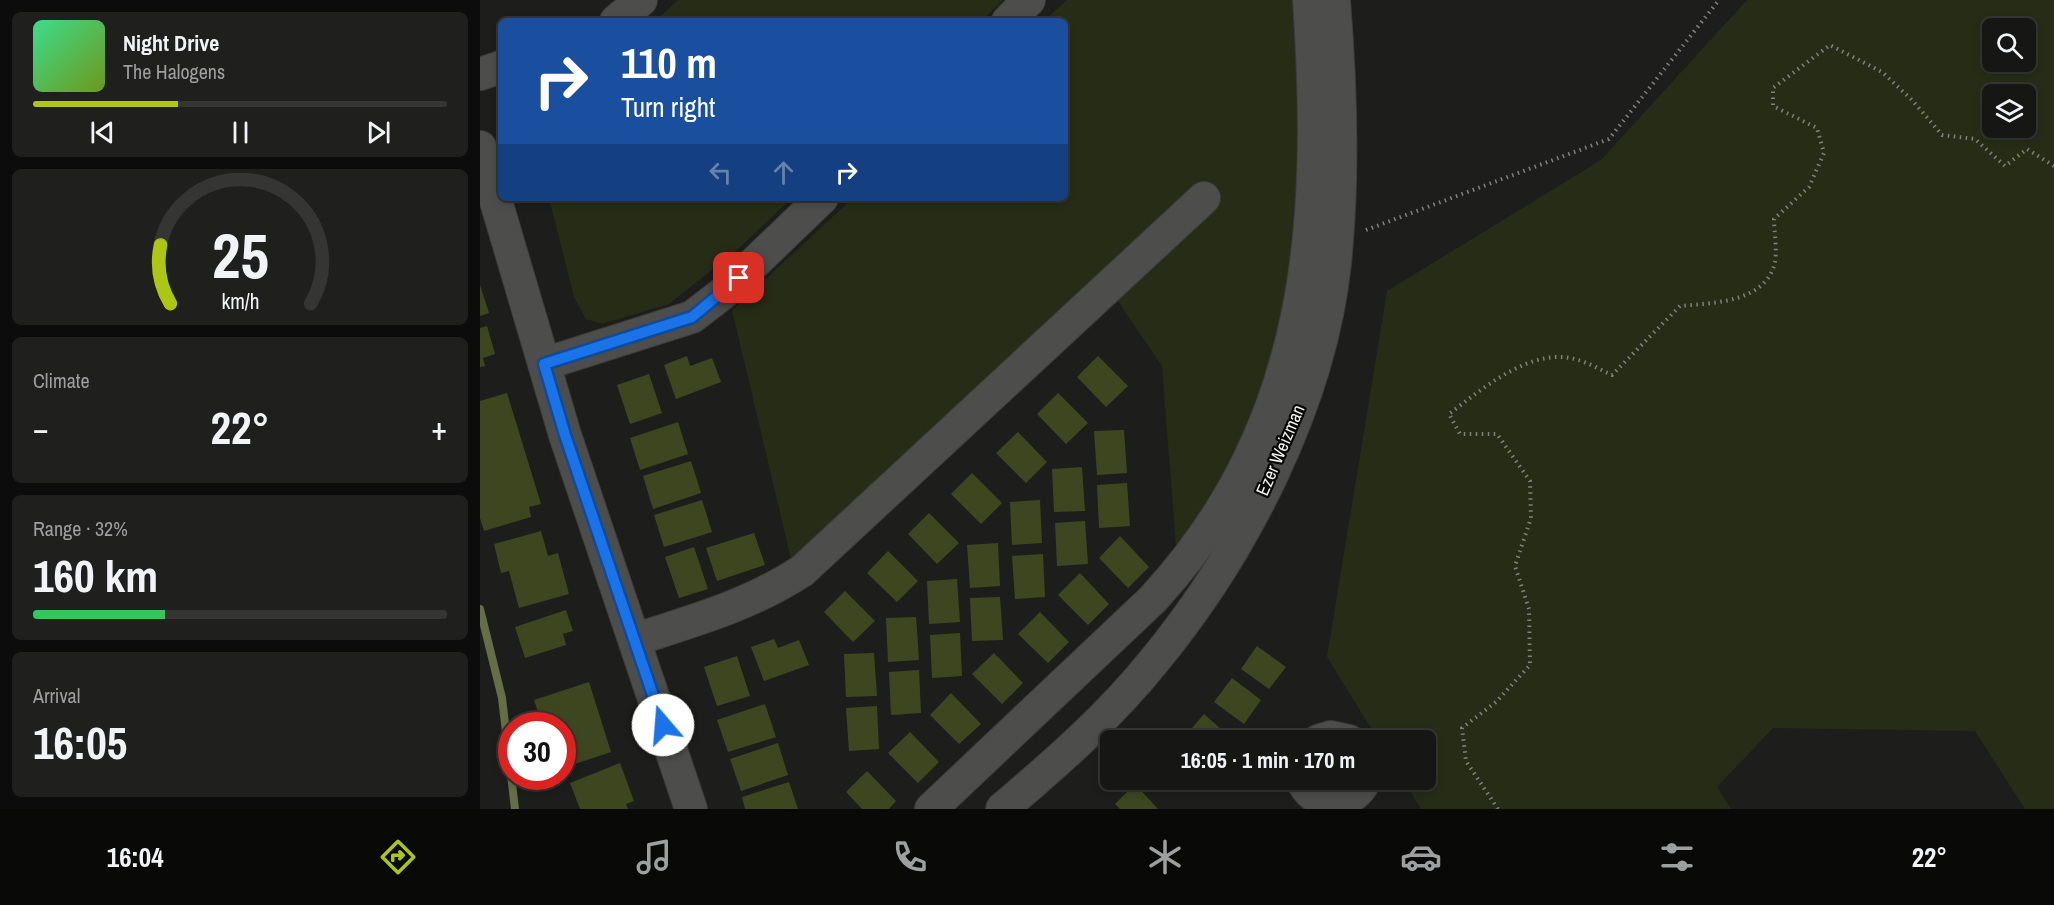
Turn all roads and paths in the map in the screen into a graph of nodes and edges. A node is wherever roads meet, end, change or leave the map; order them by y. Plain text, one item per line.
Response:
1 (640, 0) edge
2 (1029, 0) edge
3 (1309, 0) edge
4 (1334, 0) edge
5 (1719, 0) edge
6 (619, 18) edge
7 (1011, 18) edge
8 (498, 68) edge
9 (480, 74) edge
10 (480, 147) edge
11 (2054, 166) edge
12 (1204, 198) dead end
13 (819, 201) edge
14 (1337, 241) junction
15 (544, 364) junction
16 (634, 640) junction
17 (691, 809) edge
18 (931, 809) edge
19 (1002, 809) edge
20 (1498, 809) edge

1 - 6 street
2 - 7 street
3 - 18 street
4 - 14 street, Ezer Weizman
5 - 14 path
8 - 9 street
10 - 15 street
11 - 20 path
12 - 16 street
13 - 15 street
14 - 19 street, Ezer Weizman
15 - 16 street
16 - 17 street

